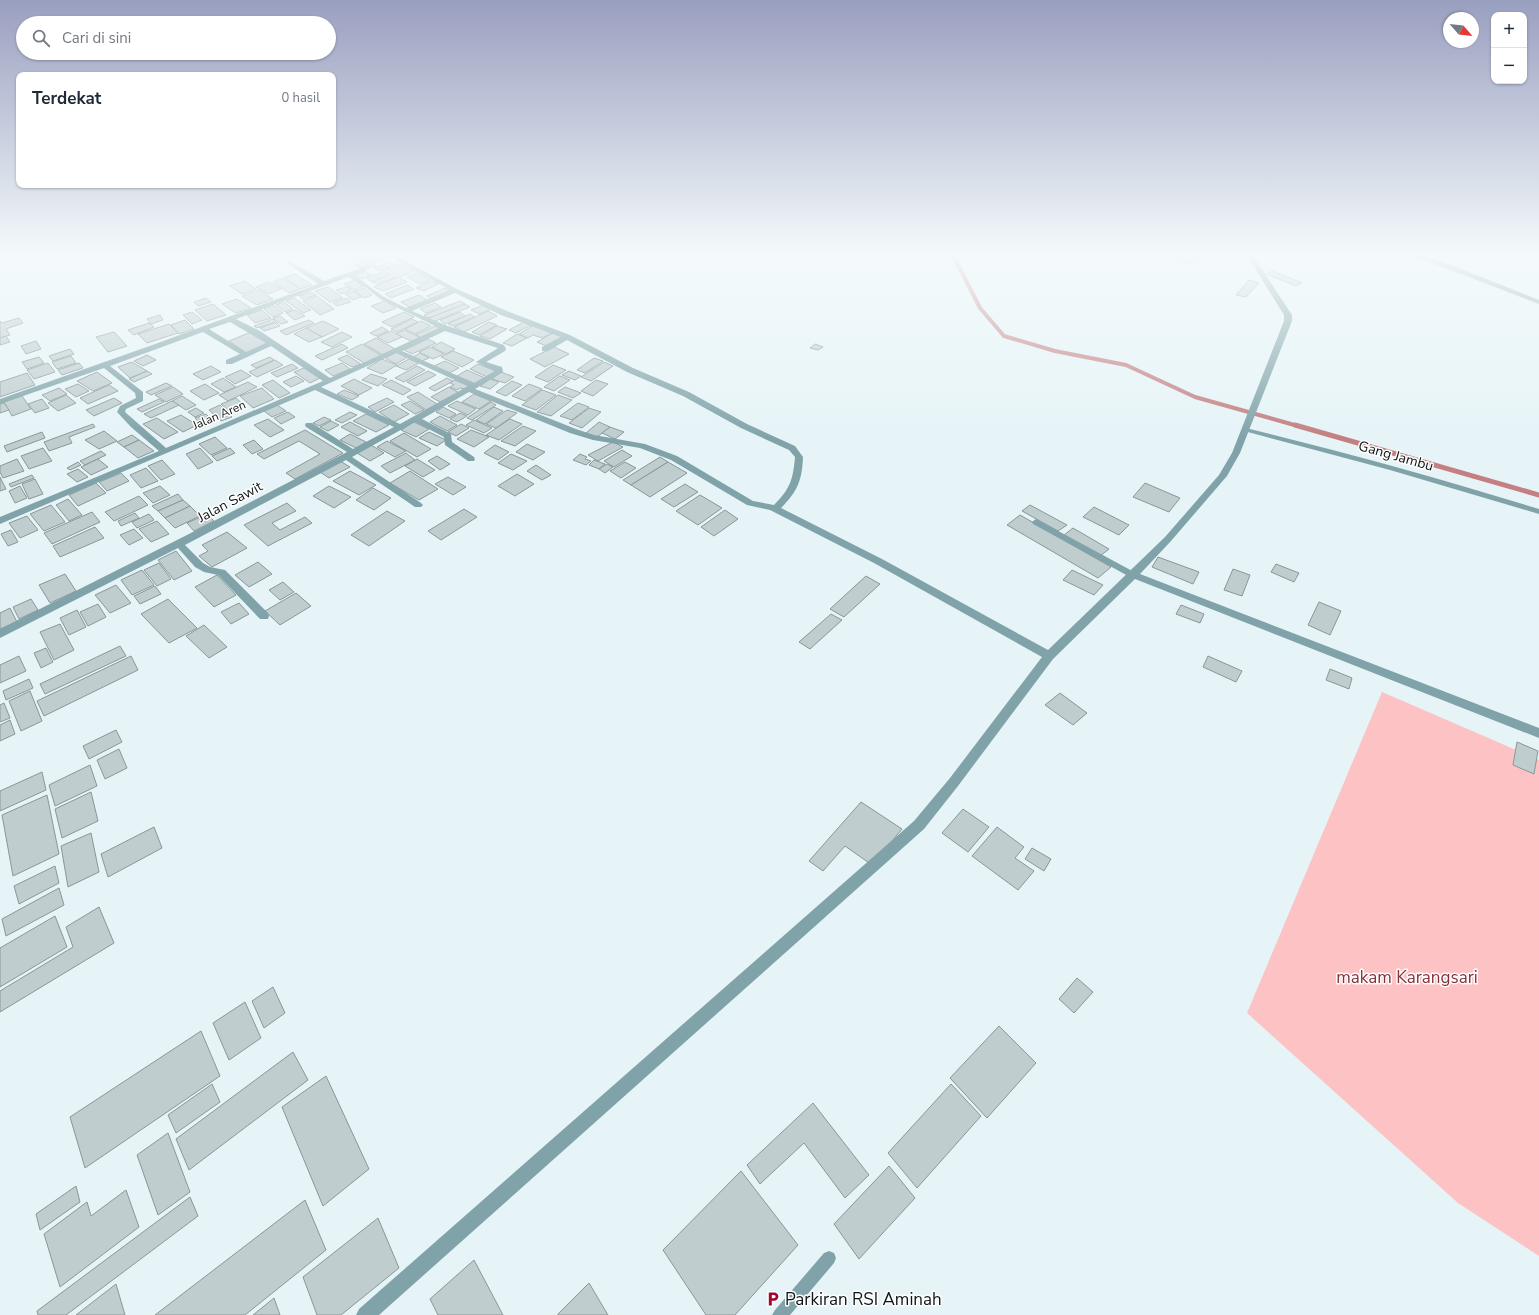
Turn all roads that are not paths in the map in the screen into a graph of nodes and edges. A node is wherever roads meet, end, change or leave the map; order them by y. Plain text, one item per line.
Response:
1 (240, 315) edge
2 (418, 315) edge
3 (510, 315) edge
4 (1288, 315) edge
5 (230, 319) junction
6 (445, 328) junction
7 (203, 329) junction
8 (568, 337) junction
9 (272, 343) junction
10 (545, 349) dead end
11 (397, 351) junction
12 (246, 355) junction
13 (230, 362) dead end
14 (105, 365) junction
15 (329, 381) junction
16 (314, 387) junction
17 (472, 388) junction
18 (0, 402) edge
19 (416, 419) junction
20 (309, 425) dead end
21 (400, 427) junction
22 (1247, 427) junction
23 (165, 451) junction
24 (350, 455) junction
25 (470, 459) dead end
26 (418, 505) dead end
27 (774, 508) junction
28 (1539, 512) edge
29 (0, 520) edge
30 (1036, 522) dead end
31 (180, 544) junction
32 (1133, 575) junction
33 (264, 616) dead end
34 (0, 634) edge
35 (1049, 656) junction
36 (1539, 733) edge
37 (830, 1258) dead end
38 (365, 1315) edge
39 (780, 1315) edge

1 - 5 street
2 - 6 street
3 - 8 street
4 - 22 street
5 - 7 street
5 - 9 street
6 - 11 street, Jalan Aren
6 - 17 street, Jalan Sawit
7 - 12 street
7 - 14 street
8 - 10 street
8 - 27 street
9 - 12 street
9 - 15 street
11 - 15 street, Jalan Aren
11 - 17 street
12 - 13 street
14 - 18 street
14 - 23 street
15 - 16 street, Jalan Aren
16 - 21 street
16 - 23 street, Jalan Aren
17 - 19 street, Jalan Sawit
17 - 27 street
19 - 21 street, Jalan Sawit
19 - 25 street
20 - 24 street
21 - 24 street, Jalan Sawit
22 - 28 lane, Gang Jambu
22 - 32 street
23 - 29 street, Jalan Aren
24 - 26 street
24 - 31 street, Jalan Sawit
27 - 35 street
30 - 32 lane
31 - 33 street
31 - 34 street, Jalan Sawit
32 - 35 street
32 - 36 street
35 - 38 street
37 - 39 lane

